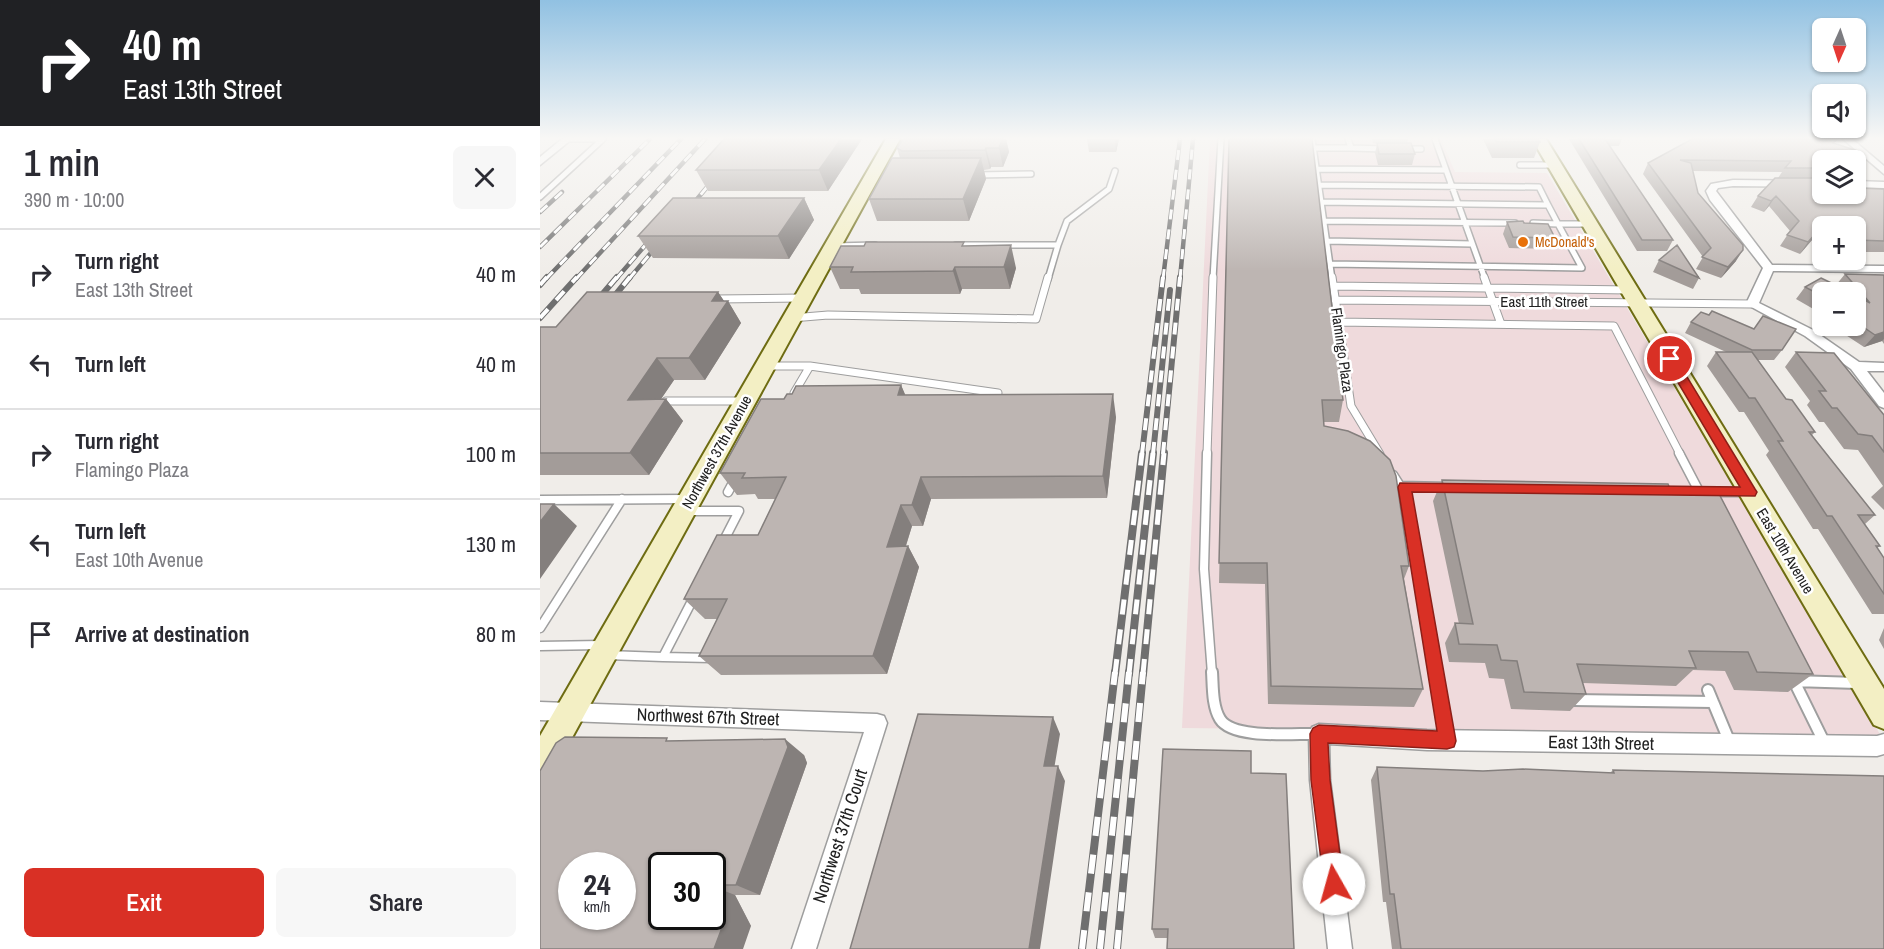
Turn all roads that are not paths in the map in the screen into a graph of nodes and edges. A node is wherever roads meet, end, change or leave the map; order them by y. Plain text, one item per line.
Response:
1 (555, 183) edge
2 (873, 183) edge
3 (1111, 183) edge
4 (1219, 183) edge
5 (1566, 183) edge
6 (1812, 184) edge
7 (1866, 184) edge
8 (1318, 185) joint
9 (1884, 185) edge
10 (1453, 186) junction
11 (540, 197) edge
12 (1321, 202) junction
13 (1459, 204) junction
14 (1548, 205) junction
15 (1324, 221) junction
16 (1465, 223) junction
17 (1558, 224) junction
18 (1589, 224) junction
19 (1327, 241) junction
20 (1472, 244) junction
21 (881, 245) edge
22 (946, 245) edge
23 (1058, 245) junction
24 (834, 246) junction
25 (1330, 264) junction
26 (1480, 266) junction
27 (1769, 268) junction
28 (1884, 269) edge
29 (1333, 286) junction
30 (1488, 288) junction
31 (1632, 296) junction
32 (801, 298) junction
33 (711, 299) edge
34 (1335, 300) junction
35 (1494, 301) junction
36 (1752, 304) junction
37 (790, 318) junction
38 (1338, 322) junction
39 (1501, 324) junction
40 (765, 366) junction
41 (810, 366) junction
42 (1856, 366) junction
43 (1884, 367) edge
44 (998, 393) edge
45 (666, 401) edge
46 (745, 401) junction
47 (789, 403) edge
48 (1884, 403) edge
49 (1383, 458) edge
50 (1388, 468) edge
51 (738, 473) edge
52 (1405, 487) junction
53 (1458, 487) edge
54 (1688, 491) edge
55 (728, 492) dead end
56 (1699, 492) junction
57 (1750, 492) junction
58 (622, 499) junction
59 (540, 500) edge
60 (1704, 502) edge
61 (687, 505) junction
62 (717, 554) edge
63 (700, 585) edge
64 (540, 628) edge
65 (540, 646) edge
66 (606, 650) junction
67 (663, 657) junction
68 (718, 658) edge
69 (1788, 671) edge
70 (1794, 681) junction
71 (1864, 683) junction
72 (1708, 690) dead end
73 (1574, 700) edge
74 (1713, 702) junction
75 (540, 711) edge
76 (571, 712) junction
77 (1884, 715) edge
78 (877, 723) joint
79 (1319, 734) junction
80 (1447, 741) junction
81 (1884, 744) edge
82 (1731, 745) junction
83 (1826, 746) junction
84 (540, 765) edge
85 (804, 949) edge
86 (1340, 949) edge

1 - 11 lane
2 - 24 street, Northwest 37th Avenue
3 - 23 lane
4 - 79 lane
5 - 18 street, East 10th Avenue
6 - 27 street
7 - 9 street
8 - 10 lane
8 - 12 lane, Flamingo Plaza
10 - 13 lane
10 - 14 lane
12 - 13 lane
12 - 15 lane, Flamingo Plaza
13 - 14 lane
13 - 16 lane
14 - 17 lane
15 - 16 lane
15 - 19 lane, Flamingo Plaza
16 - 17 lane
16 - 20 lane
17 - 18 lane
17 - 26 lane
18 - 31 street, East 10th Avenue
19 - 20 lane
19 - 25 lane, Flamingo Plaza
20 - 26 lane
21 - 24 lane
22 - 23 lane
23 - 37 lane
24 - 32 street, Northwest 37th Avenue
25 - 26 lane
25 - 29 lane, Flamingo Plaza
26 - 30 lane
27 - 28 street
27 - 36 street
29 - 30 lane
29 - 34 lane, Flamingo Plaza
30 - 31 lane
30 - 35 lane
31 - 35 lane, East 11th Street
31 - 36 lane, East 11th Street
31 - 57 street, East 10th Avenue
32 - 33 lane
32 - 37 street, Northwest 37th Avenue
34 - 35 lane, East 11th Street
34 - 38 lane, Flamingo Plaza
35 - 39 lane
36 - 42 street
37 - 40 street, Northwest 37th Avenue
38 - 39 lane
38 - 49 lane, Flamingo Plaza
39 - 56 lane
40 - 41 lane
40 - 46 street, Northwest 37th Avenue
41 - 44 lane
41 - 47 lane
42 - 43 street
42 - 48 street
45 - 46 lane
46 - 61 street, Northwest 37th Avenue
50 - 52 lane
51 - 55 lane
52 - 53 lane
52 - 80 lane
54 - 56 lane
56 - 57 lane
56 - 60 lane
57 - 71 street, East 10th Avenue
58 - 59 lane
58 - 61 lane
58 - 64 lane
61 - 62 lane
61 - 66 street, Northwest 37th Avenue
63 - 67 lane
65 - 66 lane
66 - 67 lane
66 - 76 street, Northwest 37th Avenue
67 - 68 lane
69 - 70 lane
70 - 71 lane
70 - 83 lane
71 - 77 street, East 10th Avenue
72 - 74 lane
73 - 74 lane
74 - 82 lane
75 - 76 street, Northwest 67th Street
76 - 78 street, Northwest 67th Street
76 - 84 street, Northwest 37th Avenue
78 - 85 street, Northwest 37th Court
79 - 80 street, East 13th Street
79 - 86 street
80 - 82 street, East 13th Street
81 - 83 street, East 13th Street
82 - 83 street, East 13th Street

